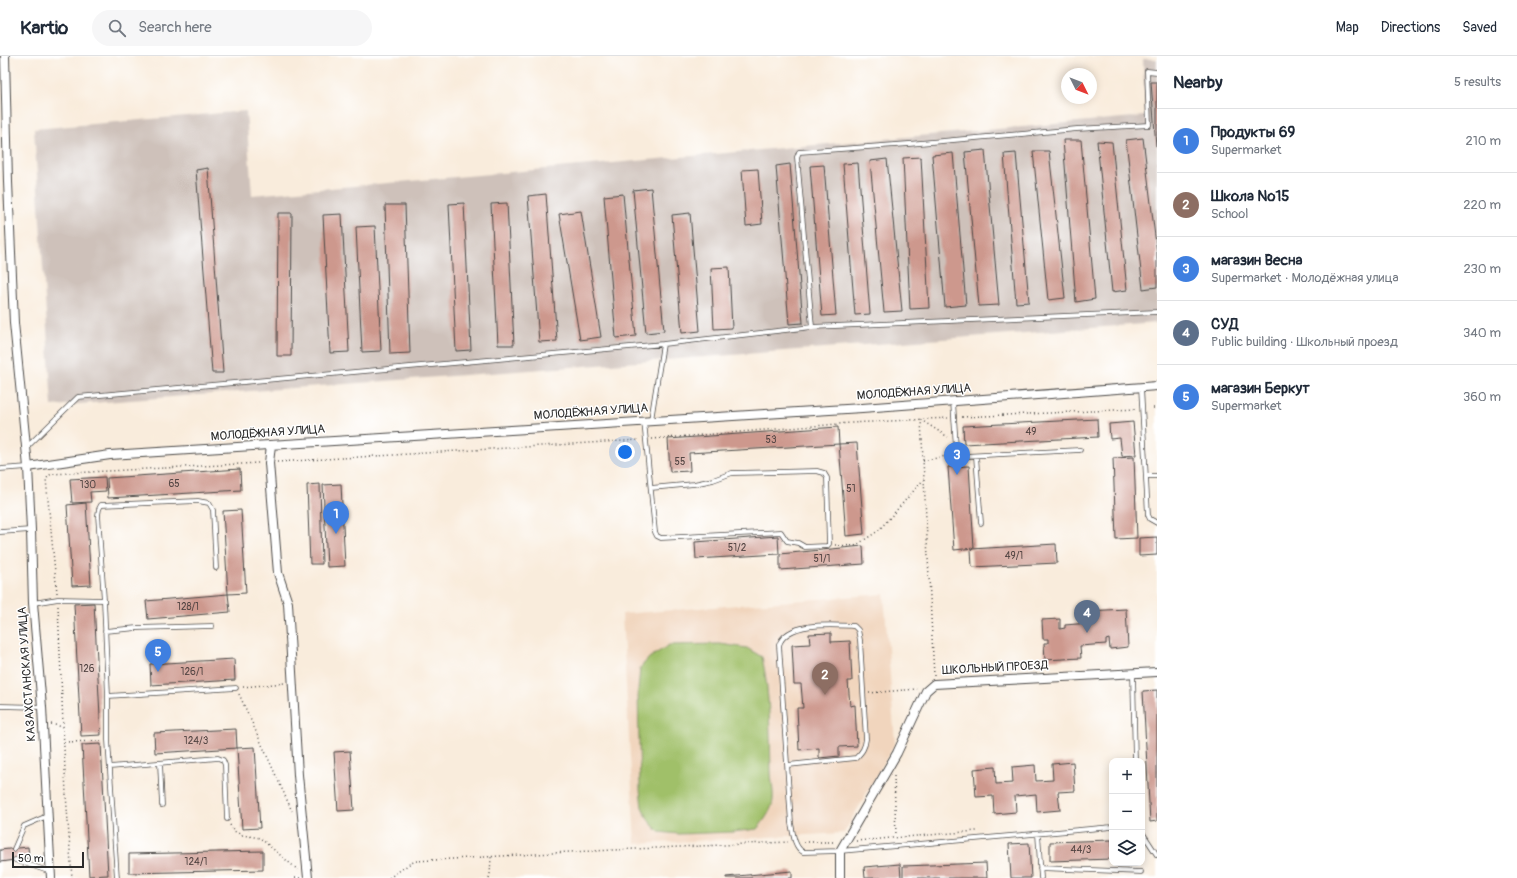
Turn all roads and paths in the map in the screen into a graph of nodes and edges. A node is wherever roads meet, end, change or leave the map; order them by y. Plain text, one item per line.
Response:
1 (5, 56) edge
2 (1157, 72) edge
3 (1157, 312) edge
4 (812, 327) junction
5 (663, 344) junction
6 (1157, 386) edge
7 (1141, 387) junction
8 (953, 401) junction
9 (1142, 408) junction
10 (1157, 408) edge
11 (954, 417) junction
12 (648, 420) junction
13 (921, 420) junction
14 (646, 439) junction
15 (955, 441) junction
16 (271, 445) junction
17 (26, 448) junction
18 (1080, 450) dead end
19 (958, 454) junction
20 (976, 456) junction
21 (923, 461) junction
22 (269, 463) junction
23 (28, 467) junction
24 (0, 469) edge
25 (1146, 476) junction
26 (1157, 476) edge
27 (925, 478) junction
28 (651, 488) junction
29 (982, 523) dead end
30 (1157, 523) edge
31 (31, 530) junction
32 (0, 532) edge
33 (830, 544) junction
34 (216, 568) dead end
35 (104, 600) junction
36 (33, 603) junction
37 (212, 626) dead end
38 (105, 631) junction
39 (1157, 672) edge
40 (1133, 673) junction
41 (292, 683) junction
42 (934, 684) junction
43 (236, 688) junction
44 (926, 691) junction
45 (863, 693) junction
46 (108, 696) junction
47 (0, 706) edge
48 (42, 707) junction
49 (43, 723) junction
50 (63, 727) dead end
51 (108, 740) junction
52 (64, 742) dead end
53 (1136, 758) edge
54 (160, 763) junction
55 (788, 766) junction
56 (110, 767) junction
57 (894, 774) dead end
58 (162, 805) dead end
59 (294, 814) dead end
60 (48, 816) junction
61 (227, 819) joint
62 (1109, 827) edge
63 (978, 831) dead end
64 (1038, 834) junction
65 (896, 837) junction
66 (1145, 837) edge
67 (795, 842) junction
68 (845, 842) junction
69 (14, 849) dead end
70 (840, 851) junction
71 (1157, 855) edge
72 (492, 857) junction
73 (15, 860) dead end
74 (1040, 868) junction
75 (1141, 872) dead end
76 (51, 875) edge
77 (117, 878) edge
78 (308, 878) edge
79 (389, 878) edge
80 (489, 878) edge
81 (840, 878) edge
82 (1041, 878) edge

1 - 17 street, КАЗАХСТАНСКАЯ УЛИЦА
2 - 4 lane
3 - 4 lane
4 - 5 lane
5 - 12 lane
5 - 17 lane
6 - 7 street, МОЛОДЁЖНАЯ УЛИЦА
7 - 8 street, МОЛОДЁЖНАЯ УЛИЦА
7 - 9 lane
8 - 11 lane
8 - 12 street, МОЛОДЁЖНАЯ УЛИЦА
9 - 10 path
9 - 11 path
9 - 25 lane
11 - 13 path
11 - 15 lane
12 - 14 lane
12 - 16 street, МОЛОДЁЖНАЯ УЛИЦА
13 - 14 path
13 - 15 path
13 - 21 path
14 - 22 path
14 - 28 lane
15 - 19 lane
16 - 22 street
16 - 23 street, МОЛОДЁЖНАЯ УЛИЦА
17 - 23 street, КАЗАХСТАНСКАЯ УЛИЦА
18 - 20 lane
19 - 20 lane
19 - 21 path
20 - 29 lane
21 - 27 path
22 - 41 street
23 - 24 lane
23 - 31 street, КАЗАХСТАНСКАЯ УЛИЦА
25 - 26 lane
25 - 30 lane
27 - 33 path
27 - 42 path
28 - 33 lane
28 - 33 lane
31 - 32 lane
31 - 36 street, КАЗАХСТАНСКАЯ УЛИЦА
34 - 35 lane
35 - 36 lane
35 - 38 lane
36 - 48 street, КАЗАХСТАНСКАЯ УЛИЦА
37 - 38 lane
38 - 46 lane
39 - 40 street, ШКОЛЬНЫЙ ПРОЕЗД
40 - 42 street, ШКОЛЬНЫЙ ПРОЕЗД
40 - 53 lane
41 - 43 path
41 - 78 street
42 - 44 street, ШКОЛЬНЫЙ ПРОЕЗД
43 - 46 lane
43 - 59 path
44 - 45 path
44 - 68 street, ШКОЛЬНЫЙ ПРОЕЗД
45 - 55 lane
45 - 55 lane
46 - 51 lane
47 - 48 lane
48 - 49 street, КАЗАХСТАНСКАЯ УЛИЦА
49 - 50 path
49 - 60 street, КАЗАХСТАНСКАЯ УЛИЦА
51 - 52 path
51 - 56 lane
54 - 56 lane
54 - 58 lane
54 - 61 lane
55 - 67 lane
56 - 77 lane
57 - 65 path
60 - 69 lane
60 - 76 street, КАЗАХСТАНСКАЯ УЛИЦА
61 - 78 path
62 - 64 lane
63 - 65 path
64 - 70 lane
64 - 74 lane
65 - 68 path
66 - 71 lane
67 - 68 path
67 - 70 lane
67 - 72 path
68 - 70 street, ШКОЛЬНЫЙ ПРОЕЗД
70 - 81 street, ШКОЛЬНЫЙ ПРОЕЗД
72 - 79 path
72 - 80 path
73 - 76 lane
74 - 75 lane
74 - 82 lane

